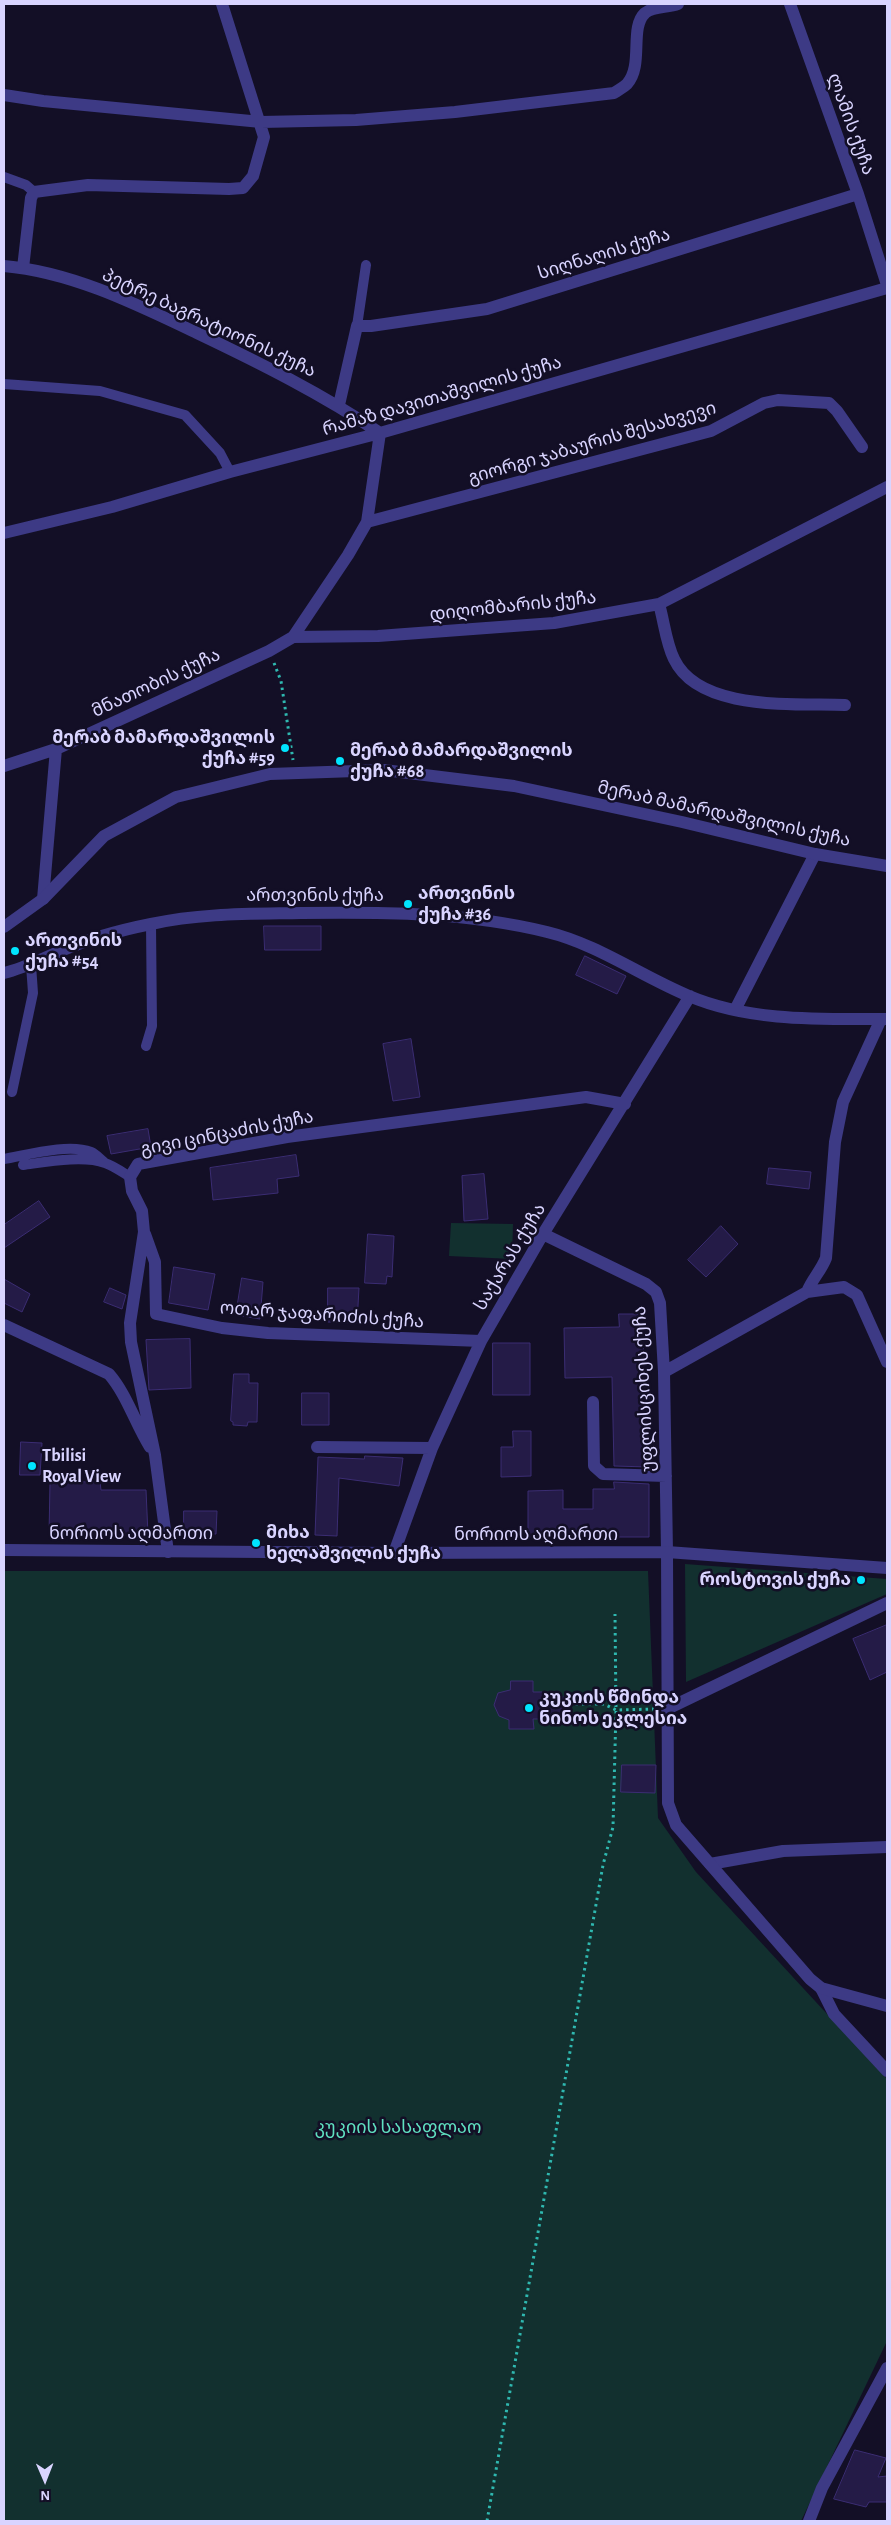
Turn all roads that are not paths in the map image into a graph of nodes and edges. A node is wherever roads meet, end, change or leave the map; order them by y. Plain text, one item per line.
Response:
1 (222, 4) edge
2 (678, 4) edge
3 (790, 4) edge
4 (4, 95) edge
5 (260, 122) junction
6 (4, 177) edge
7 (34, 192) junction
8 (858, 194) junction
9 (366, 265) dead end
10 (4, 266) edge
11 (23, 268) junction
12 (887, 287) edge
13 (357, 326) junction
14 (4, 384) edge
15 (340, 405) junction
16 (380, 433) junction
17 (862, 447) dead end
18 (230, 472) junction
19 (887, 487) edge
20 (367, 522) junction
21 (4, 533) edge
22 (660, 604) junction
23 (293, 637) junction
24 (845, 705) dead end
25 (56, 749) junction
26 (4, 766) edge
27 (815, 854) junction
28 (887, 866) edge
29 (42, 899) junction
30 (151, 924) junction
31 (4, 928) edge
32 (31, 965) junction
33 (4, 973) edge
34 (690, 996) junction
35 (735, 1010) junction
36 (884, 1019) edge
37 (146, 1046) dead end
38 (12, 1092) dead end
39 (625, 1104) junction
40 (4, 1159) edge
41 (105, 1163) junction
42 (23, 1165) dead end
43 (130, 1176) junction
44 (144, 1232) junction
45 (543, 1234) junction
46 (807, 1292) junction
47 (4, 1325) edge
48 (480, 1341) junction
49 (887, 1362) edge
50 (664, 1372) junction
51 (593, 1402) dead end
52 (317, 1447) dead end
53 (432, 1448) junction
54 (155, 1455) junction
55 (666, 1476) junction
56 (4, 1550) edge
57 (168, 1552) junction
58 (667, 1552) junction
59 (394, 1553) junction
60 (887, 1568) edge
61 (887, 1603) edge
62 (667, 1708) junction
63 (887, 1847) edge
64 (710, 1864) junction
65 (821, 1988) junction
66 (887, 2006) edge
67 (887, 2071) edge
68 (887, 2368) edge
69 (809, 2521) edge

1 - 5 street
2 - 5 street
3 - 8 street, ლამის ქუჩა
4 - 5 street
5 - 7 street
6 - 7 lane
7 - 11 street
8 - 12 street, ლამის ქუჩა
8 - 13 street, სიღნაღის ქუჩა
9 - 13 lane
10 - 11 street, პეტრე ბაგრატიონის ქუჩა
11 - 15 street, პეტრე ბაგრატიონის ქუჩა
12 - 16 street, რამაზ დავითაშვილის ქუჩა
13 - 15 street
14 - 18 lane
15 - 16 street, პეტრე ბაგრატიონის ქუჩა
16 - 18 street, რამაზ დავითაშვილის ქუჩა
16 - 20 street
17 - 20 street, გიორგი ჯაბაურის შესახვევი
18 - 21 street, რამაზ დავითაშვილის ქუჩა
19 - 22 street, დიღომბარის ქუჩა
20 - 23 street
22 - 23 street, დიღომბარის ქუჩა
22 - 24 street
23 - 25 street, მნათობის ქუჩა
25 - 26 street, მნათობის ქუჩა
25 - 29 street
27 - 28 street, მერაბ მამარდაშვილის ქუჩა
27 - 29 street, მერაბ მამარდაშვილის ქუჩა
27 - 35 street
29 - 31 street, მერაბ მამარდაშვილის ქუჩა
30 - 32 street, ართვინის ქუჩა
30 - 34 street, ართვინის ქუჩა
30 - 37 lane
32 - 33 street, ართვინის ქუჩა
32 - 38 lane
34 - 35 street, ართვინის ქუჩა
34 - 39 street, საქარას ქუჩა
35 - 36 street, ართვინის ქუჩა
36 - 46 street
39 - 43 street, გივი ცინცაძის ქუჩა
39 - 45 street, საქარას ქუჩა
40 - 41 lane
41 - 42 lane
41 - 43 lane
43 - 44 street, გივი ცინცაძის ქუჩა
44 - 48 street, ოთარ ჯაფარიძის ქუჩა
44 - 54 street, გივი ცინცაძის ქუჩა
45 - 48 street, საქარას ქუჩა
45 - 50 street, უფლისციხეს ქუჩა
46 - 49 street
46 - 50 street
47 - 54 street
48 - 53 street, საქარას ქუჩა
50 - 55 street, უფლისციხეს ქუჩა
51 - 55 street
52 - 53 street
53 - 59 street, საქარას ქუჩა
54 - 57 street, გივი ცინცაძის ქუჩა
55 - 58 street, უფლისციხეს ქუჩა
56 - 57 street, ნორიოს აღმართი
57 - 59 street, ნორიოს აღმართი
58 - 59 street, ნორიოს აღმართი
58 - 60 street, ნორიოს აღმართი
58 - 62 street
61 - 62 street
62 - 64 street
63 - 64 street
64 - 65 street
65 - 66 street
65 - 67 street
68 - 69 street

